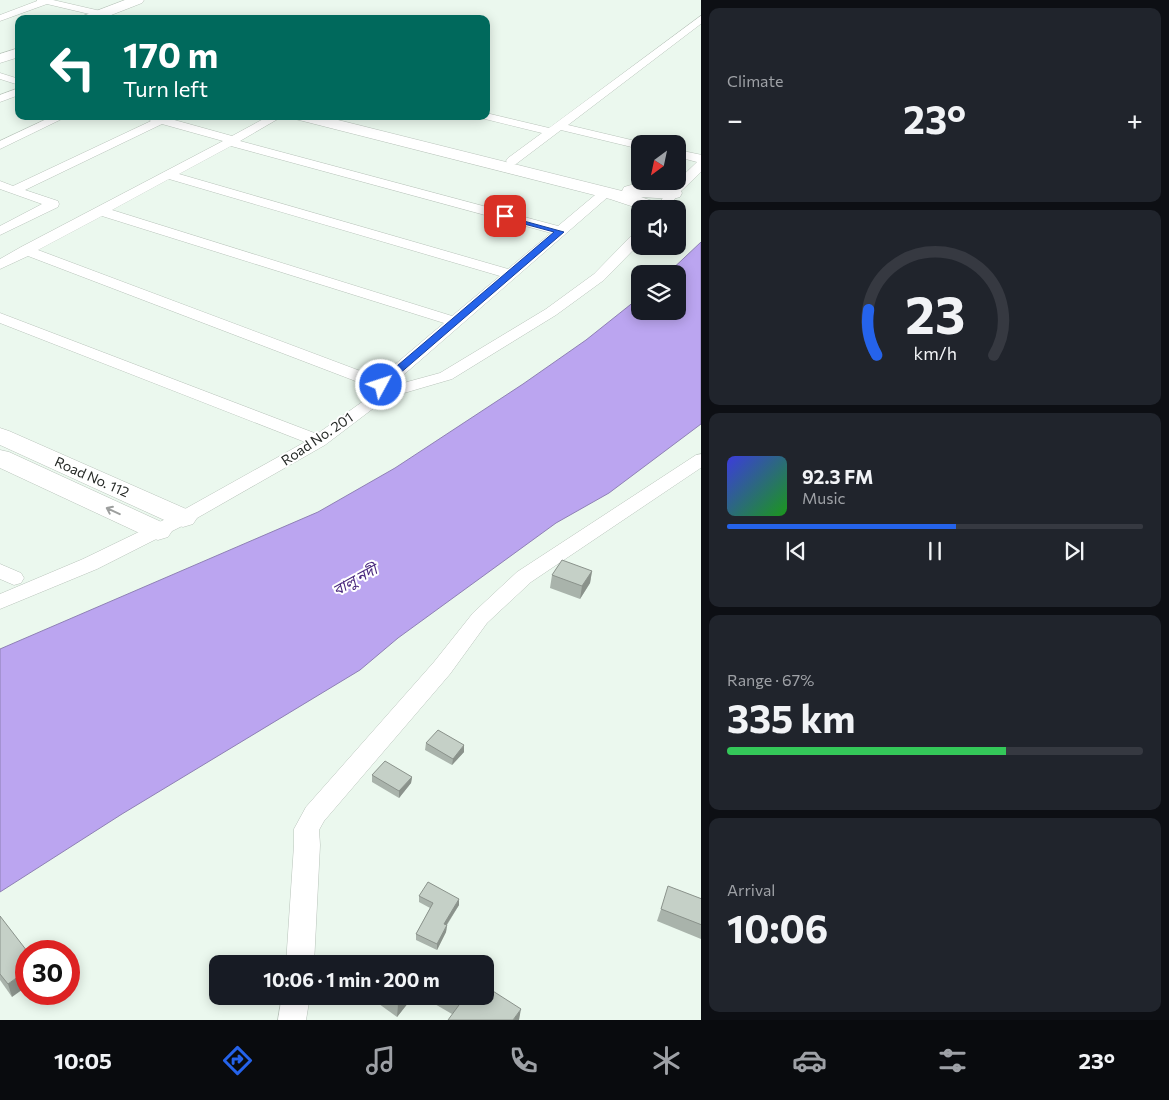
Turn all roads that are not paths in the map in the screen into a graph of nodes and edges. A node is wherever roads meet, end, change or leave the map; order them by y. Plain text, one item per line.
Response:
1 (137, 0) edge
2 (154, 0) edge
3 (52, 1) edge
4 (94, 15) edge
5 (104, 15) edge
6 (106, 15) edge
7 (0, 18) edge
8 (701, 19) edge
9 (15, 46) edge
10 (0, 52) edge
11 (15, 53) edge
12 (0, 59) edge
13 (0, 76) edge
14 (15, 81) edge
15 (15, 93) edge
16 (0, 99) edge
17 (490, 117) edge
18 (54, 120) edge
19 (161, 120) joint
20 (271, 120) edge
21 (317, 120) edge
22 (347, 120) edge
23 (555, 129) junction
24 (230, 142) junction
25 (631, 143) edge
26 (0, 145) edge
27 (686, 156) edge
28 (701, 159) edge
29 (512, 161) junction
30 (701, 165) edge
31 (168, 175) junction
32 (0, 185) edge
33 (14, 190) junction
34 (605, 193) junction
35 (672, 193) junction
36 (667, 200) edge
37 (631, 201) edge
38 (101, 211) junction
39 (1, 231) edge
40 (560, 232) junction
41 (23, 241) junction
42 (41, 243) joint
43 (631, 243) edge
44 (0, 265) edge
45 (509, 274) junction
46 (0, 318) edge
47 (455, 322) junction
48 (386, 387) junction
49 (0, 436) edge
50 (319, 441) junction
51 (0, 458) edge
52 (701, 459) edge
53 (183, 518) junction
54 (158, 532) junction
55 (0, 602) edge
56 (301, 955) edge
57 (294, 1005) edge
58 (292, 1020) edge

1 - 5 street
2 - 6 street
3 - 4 street
3 - 7 street
8 - 23 street
9 - 10 street
11 - 12 street
13 - 14 street
15 - 16 street
17 - 23 street
18 - 26 street
19 - 24 street
19 - 33 street
20 - 24 street
21 - 34 street
22 - 29 street
23 - 25 street
23 - 29 street
24 - 31 street
24 - 40 street
27 - 28 street
29 - 35 street
30 - 35 street
31 - 38 street
31 - 45 street
32 - 33 street
33 - 39 street
34 - 37 street
34 - 40 street
35 - 36 street
38 - 42 street
38 - 47 street
39 - 41 street
40 - 45 street
41 - 42 street
41 - 44 street
41 - 48 street
43 - 48 street, Road No. 201
45 - 47 street
46 - 50 street
47 - 48 street
48 - 50 street, Road No. 201
49 - 53 street, Road No. 112
50 - 53 street, Road No. 201
54 -> 51 street, Road No. 112
52 - 56 street
53 - 54 street, Road No. 201
54 - 55 street, Road No. 201
57 - 58 street

